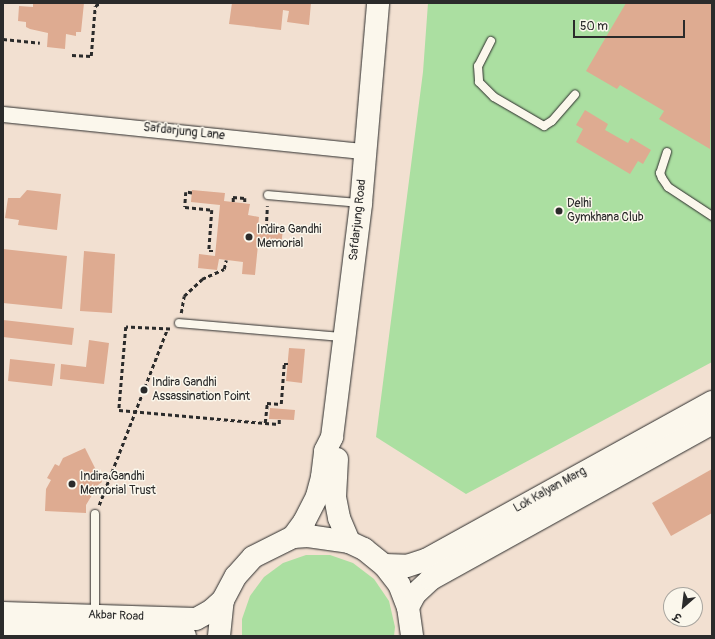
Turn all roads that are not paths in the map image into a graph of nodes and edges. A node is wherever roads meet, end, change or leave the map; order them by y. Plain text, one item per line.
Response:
1 (378, 3) edge
2 (491, 41) dead end
3 (574, 95) dead end
4 (3, 114) edge
5 (364, 151) junction
6 (668, 152) dead end
7 (268, 196) road end
8 (361, 203) junction
9 (712, 216) edge
10 (179, 323) road end
11 (345, 337) junction
12 (712, 402) edge
13 (712, 423) edge
14 (332, 437) junction
15 (563, 494) junction
16 (94, 514) road end
17 (293, 537) junction
18 (350, 542) junction
19 (384, 564) junction
20 (223, 600) junction
21 (408, 607) junction
22 (3, 613) edge
23 (95, 614) junction
24 (3, 630) edge
25 (185, 636) edge
26 (219, 636) edge
27 (412, 636) edge

1 - 5 main road, Safdarjung Road
2 - 3 lane
4 - 5 street, Safdarjung Lane
5 - 8 main road, Safdarjung Road
6 - 9 lane
7 - 8 lane
8 - 11 main road, Safdarjung Road
10 - 11 lane
11 - 14 main road, Safdarjung Road
12 - 15 main road, Lok Kalyan Marg
13 - 15 main road, Lok Kalyan Marg
14 - 17 main road, Safdarjung Road
14 - 18 main road, Safdarjung Road
15 - 19 main road, Lok Kalyan Marg
15 - 21 main road, Lok Kalyan Marg
16 - 23 lane
17 - 18 main road
17 - 20 main road
18 - 19 main road
19 - 21 main road
20 - 23 main road, Akbar Road
20 - 26 main road
21 - 27 main road
22 - 23 main road, Akbar Road
24 - 25 main road, Akbar Road

